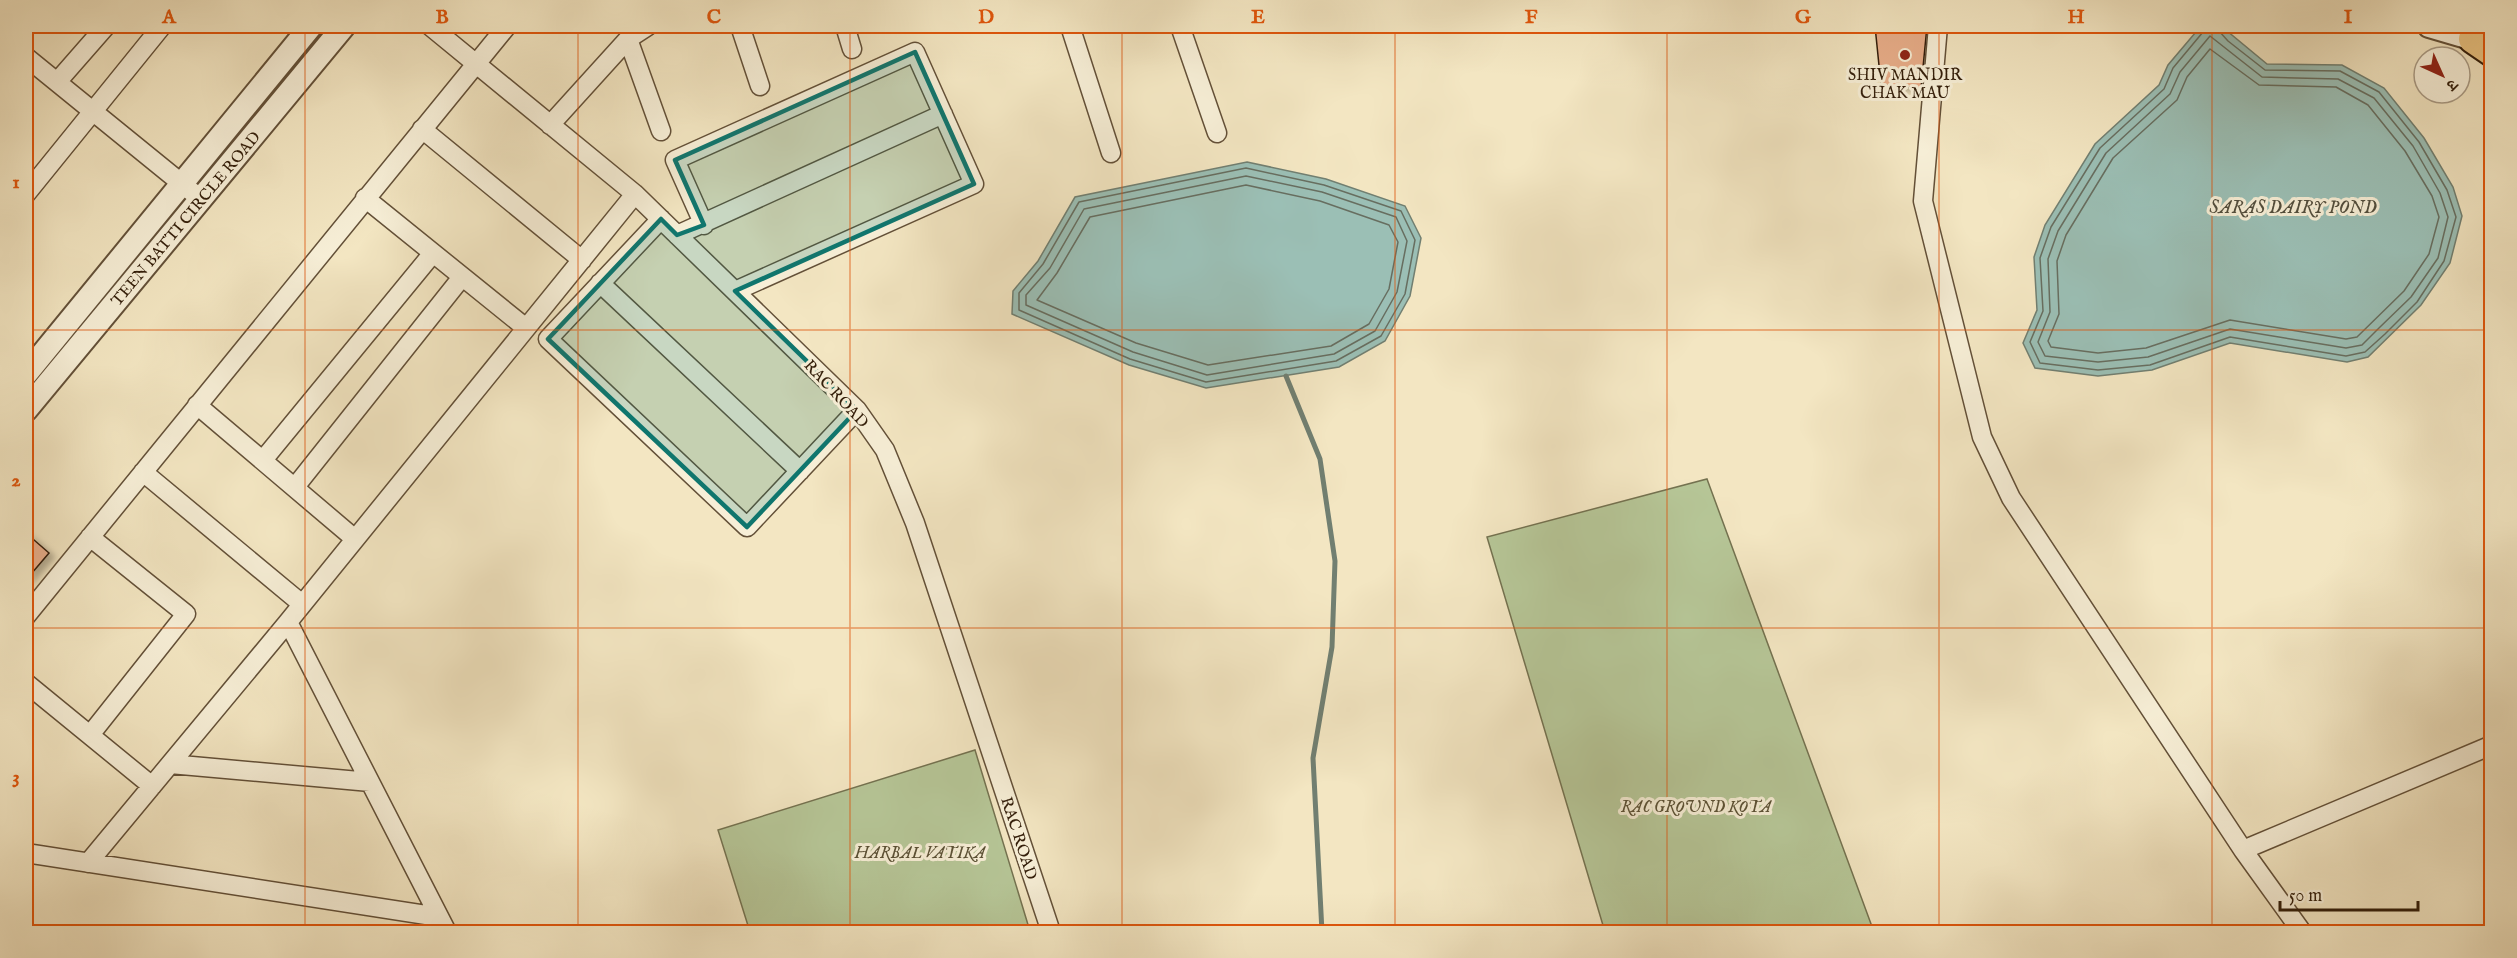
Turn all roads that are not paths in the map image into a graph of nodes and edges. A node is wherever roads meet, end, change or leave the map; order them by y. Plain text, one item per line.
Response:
1 (106, 26) edge
2 (162, 26) edge
3 (310, 26) edge
4 (344, 26) edge
5 (430, 26) edge
6 (507, 26) edge
7 (648, 26) edge
8 (740, 26) edge
9 (844, 26) edge
10 (1070, 26) edge
11 (1180, 26) edge
12 (1938, 26) edge
13 (2429, 26) edge
14 (628, 39) junction
15 (2485, 45) edge
16 (852, 49) dead end
17 (26, 57) edge
18 (476, 63) junction
19 (57, 82) junction
20 (760, 86) dead end
21 (93, 111) junction
22 (943, 114) junction
23 (550, 125) junction
24 (422, 129) junction
25 (661, 131) dead end
26 (1217, 134) dead end
27 (1112, 153) dead end
28 (33, 171) edge
29 (181, 183) junction
30 (26, 194) edge
31 (635, 194) junction
32 (365, 198) junction
33 (202, 200) junction
34 (660, 219) junction
35 (704, 225) junction
36 (677, 235) junction
37 (433, 253) junction
38 (582, 260) junction
39 (462, 277) junction
40 (600, 283) junction
41 (735, 291) junction
42 (526, 328) junction
43 (26, 374) edge
44 (197, 405) junction
45 (26, 410) edge
46 (857, 410) junction
47 (263, 460) junction
48 (800, 471) junction
49 (143, 472) junction
50 (294, 487) junction
51 (90, 537) junction
52 (355, 538) junction
53 (303, 604) junction
54 (26, 616) edge
55 (288, 622) junction
56 (26, 683) edge
57 (90, 735) junction
58 (2492, 745) edge
59 (170, 764) junction
60 (370, 782) junction
61 (152, 786) junction
62 (2243, 850) junction
63 (26, 853) edge
64 (88, 863) junction
65 (443, 925) edge
66 (1051, 933) edge
67 (2302, 933) edge

1 - 19 street
2 - 21 street
3 - 29 street
4 - 33 street, TEEN BATTI CIRCLE ROAD
5 - 18 street, RAC ROAD
6 - 18 street
7 - 14 street
8 - 20 street
9 - 16 street
10 - 27 street
11 - 26 street
12 - 62 street
13 - 15 street
14 - 23 street
14 - 25 street
17 - 19 street
18 - 23 street, RAC ROAD
18 - 24 street
19 - 21 street
21 - 28 street
21 - 29 street
22 - 35 street
22 - 35 street
22 - 41 street
23 - 31 street, RAC ROAD
24 - 32 street
24 - 38 street
28 - 30 street
29 - 33 street
29 - 43 street
31 - 34 street, RAC ROAD
31 - 38 street
32 - 37 street
32 - 44 street
33 - 45 street, TEEN BATTI CIRCLE ROAD
34 - 36 street, RAC ROAD
34 - 40 street
35 - 36 street
36 - 41 street, RAC ROAD
37 - 39 street
37 - 47 street
38 - 42 street
39 - 42 street
39 - 50 street
40 - 48 street
40 - 48 street
41 - 46 street, RAC ROAD
42 - 52 street
44 - 47 street
44 - 49 street
46 - 48 street
46 - 66 street, RAC ROAD
47 - 50 street
49 - 51 street
49 - 53 street
50 - 52 street
51 - 54 street
51 - 57 street
52 - 53 street
53 - 55 street
55 - 59 street
55 - 60 street
56 - 57 street
57 - 61 street
58 - 62 street
59 - 60 street
59 - 61 street
60 - 65 street
61 - 64 street
62 - 67 street
63 - 64 street
64 - 65 street

